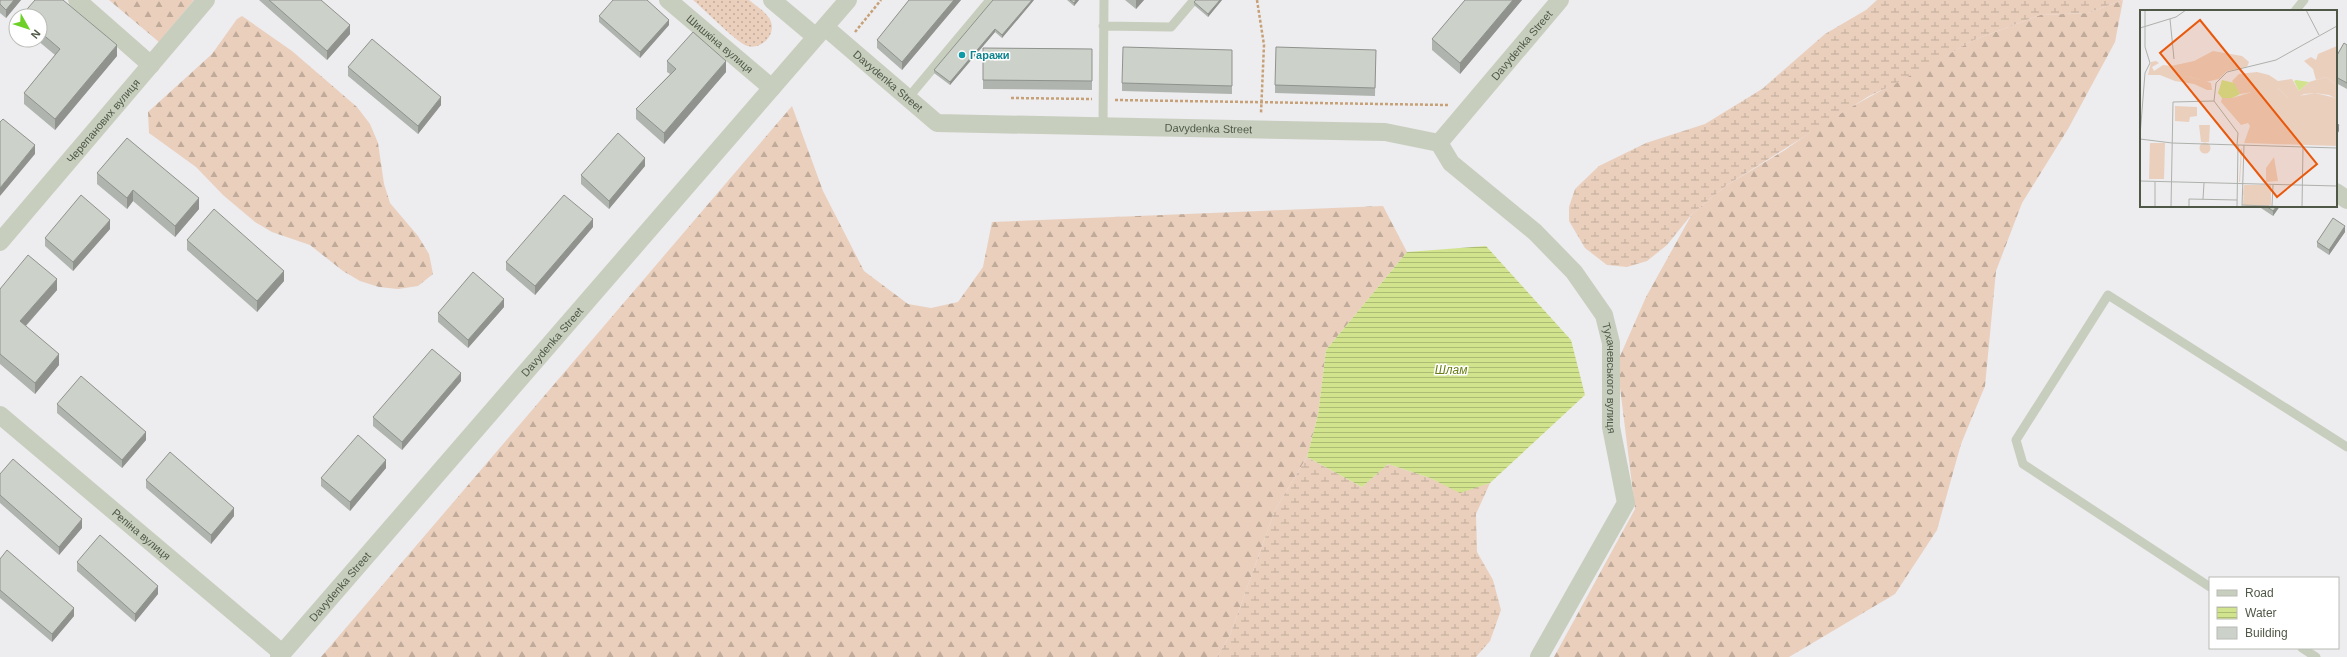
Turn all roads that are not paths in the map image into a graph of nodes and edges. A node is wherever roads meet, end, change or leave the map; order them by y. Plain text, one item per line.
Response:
1 (76, 0) edge
2 (206, 0) edge
3 (668, 0) edge
4 (772, 0) edge
5 (848, 0) edge
6 (990, 0) edge
7 (1104, 0) edge
8 (1194, 0) edge
9 (1560, 0) edge
10 (2304, 0) edge
11 (2296, 10) edge
12 (1104, 26) junction
13 (820, 32) junction
14 (151, 65) junction
15 (772, 88) junction
16 (908, 98) junction
17 (1103, 126) junction
18 (1439, 143) junction
19 (2337, 193) edge
20 (2347, 200) edge
21 (0, 242) edge
22 (0, 415) edge
23 (2347, 447) edge
24 (2209, 586) edge
25 (2304, 649) edge
26 (280, 655) edge
27 (1539, 657) edge
28 (2316, 657) edge

1 - 14 street
2 - 14 street, Черепанових вулиця
3 - 15 street, Шишкiна вулиця
4 - 13 street
5 - 13 street, Davydenka Street
6 - 16 lane
7 - 12 lane
8 - 12 lane
9 - 18 street, Davydenka Street
10 - 11 lane
12 - 17 lane
13 - 15 street, Davydenka Street
13 - 16 street, Davydenka Street
14 - 21 street, Черепанових вулиця
15 - 26 street, Davydenka Street
16 - 17 street, Davydenka Street
17 - 18 street, Davydenka Street
18 - 27 street, Тухачевського вулиця
19 - 20 street
22 - 26 street, Репiна вулиця
23 - 24 lane
25 - 28 lane

